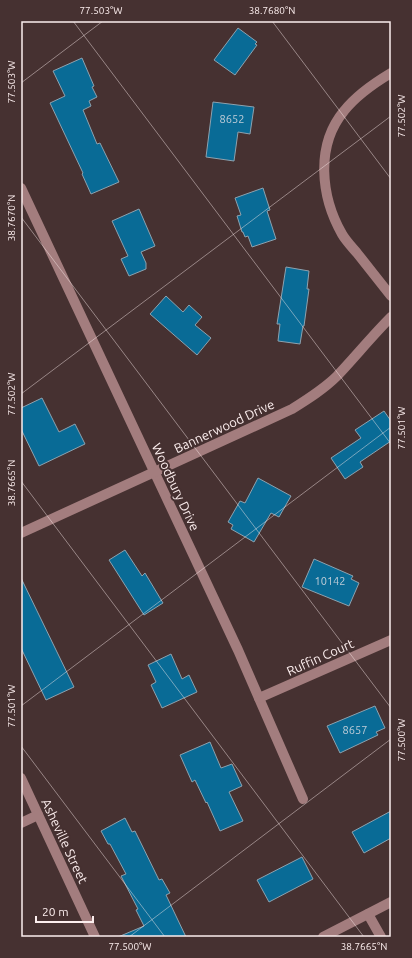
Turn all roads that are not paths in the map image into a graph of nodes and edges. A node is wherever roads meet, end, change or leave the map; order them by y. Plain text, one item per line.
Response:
1 (391, 73) edge
2 (21, 188) edge
3 (391, 296) edge
4 (391, 317) edge
5 (155, 472) junction
6 (21, 533) edge
7 (391, 640) edge
8 (259, 698) junction
9 (21, 778) edge
10 (303, 799) dead end
11 (38, 815) junction
12 (21, 823) edge
13 (391, 902) edge
14 (368, 914) junction
15 (95, 937) edge
16 (323, 937) edge
17 (381, 937) edge

1 - 3 street
2 - 5 street, Woodbury Drive
4 - 5 street, Bannerwood Drive
5 - 6 street, Bannerwood Drive
5 - 8 street, Woodbury Drive
7 - 8 street, Ruffin Court
8 - 10 street, Woodbury Drive
9 - 11 street, Asheville Street
11 - 12 street
11 - 15 street, Asheville Street
13 - 14 street
14 - 16 street
14 - 17 street

